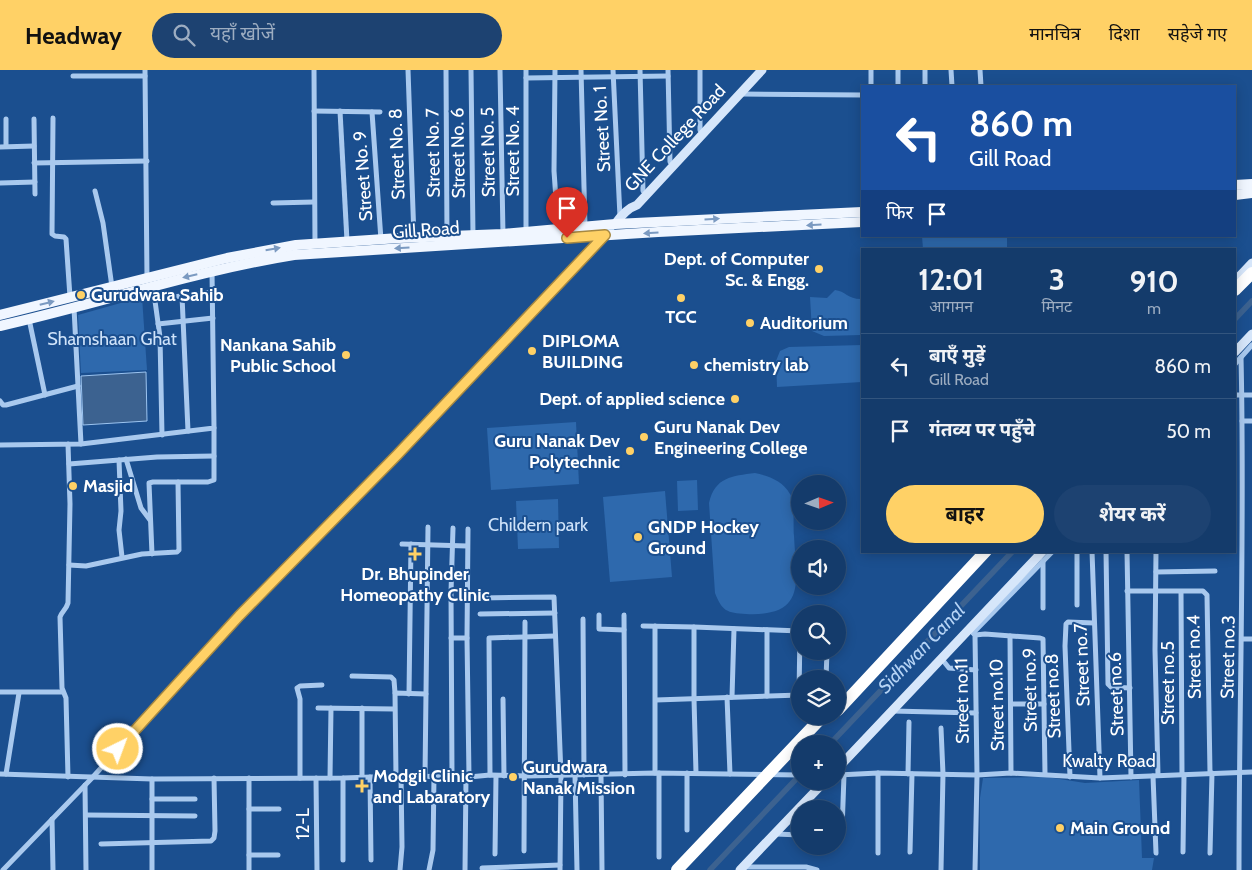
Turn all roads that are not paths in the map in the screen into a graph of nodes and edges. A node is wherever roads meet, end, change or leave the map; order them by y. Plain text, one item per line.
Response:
1 (314, 70) edge
2 (408, 70) edge
3 (446, 70) edge
4 (471, 70) edge
5 (500, 70) edge
6 (526, 70) edge
7 (555, 70) edge
8 (581, 70) edge
9 (613, 70) edge
10 (640, 70) edge
11 (700, 70) edge
12 (754, 70) edge
13 (762, 70) edge
14 (871, 70) edge
15 (898, 70) edge
16 (925, 70) edge
17 (951, 70) edge
18 (980, 70) edge
19 (145, 73) edge
20 (668, 73) edge
21 (73, 76) dead end
22 (640, 76) junction
23 (555, 77) junction
24 (581, 77) junction
25 (613, 77) junction
26 (526, 78) junction
27 (871, 85) edge
28 (898, 85) edge
29 (925, 85) edge
30 (952, 85) edge
31 (981, 85) edge
32 (739, 94) junction
33 (861, 95) edge
34 (314, 111) junction
35 (340, 111) junction
36 (372, 112) junction
37 (380, 112) dead end
38 (53, 118) dead end
39 (6, 119) dead end
40 (34, 119) dead end
41 (700, 130) junction
42 (3, 146) edge
43 (34, 146) junction
44 (147, 160) junction
45 (670, 162) junction
46 (34, 163) junction
47 (53, 163) junction
48 (35, 182) junction
49 (0, 183) edge
50 (1252, 184) edge
51 (1236, 185) edge
52 (95, 191) dead end
53 (643, 191) junction
54 (1252, 193) edge
55 (35, 194) dead end
56 (1236, 195) edge
57 (314, 202) junction
58 (273, 203) dead end
59 (632, 207) junction
60 (861, 212) edge
61 (617, 221) junction
62 (861, 222) edge
63 (585, 227) junction
64 (558, 228) junction
65 (526, 232) junction
66 (503, 234) junction
67 (473, 235) junction
68 (605, 235) junction
69 (447, 237) junction
70 (414, 238) junction
71 (380, 240) junction
72 (347, 242) junction
73 (315, 244) junction
74 (1252, 263) edge
75 (212, 271) junction
76 (1252, 273) edge
77 (147, 278) junction
78 (1252, 279) edge
79 (1236, 280) edge
80 (112, 287) junction
81 (1236, 289) edge
82 (212, 292) junction
83 (182, 296) junction
84 (1236, 296) edge
85 (72, 303) junction
86 (0, 315) edge
87 (213, 318) junction
88 (28, 319) junction
89 (184, 322) junction
90 (158, 324) junction
91 (0, 326) edge
92 (1252, 334) edge
93 (1252, 345) edge
94 (1238, 354) edge
95 (78, 386) junction
96 (45, 395) junction
97 (1242, 395) junction
98 (1252, 395) edge
99 (1236, 396) edge
100 (0, 401) edge
101 (1242, 421) junction
102 (1252, 421) edge
103 (214, 428) junction
104 (188, 432) junction
105 (162, 435) junction
106 (68, 444) junction
107 (80, 444) junction
108 (0, 445) edge
109 (214, 456) junction
110 (126, 459) junction
111 (119, 460) junction
112 (69, 464) junction
113 (178, 482) junction
114 (1236, 505) edge
115 (1242, 505) junction
116 (150, 520) junction
117 (428, 527) dead end
118 (453, 528) dead end
119 (468, 529) dead end
120 (402, 544) dead end
121 (410, 544) junction
122 (428, 545) junction
123 (452, 545) junction
124 (467, 546) junction
125 (975, 553) edge
126 (984, 553) edge
127 (1077, 553) edge
128 (1092, 553) edge
129 (1106, 553) edge
130 (1127, 553) edge
131 (1156, 553) edge
132 (152, 554) junction
133 (1043, 556) edge
134 (122, 557) junction
135 (69, 565) junction
136 (1215, 571) dead end
137 (1156, 572) junction
138 (1127, 591) junction
139 (1155, 592) junction
140 (1181, 592) junction
141 (480, 598) dead end
142 (1078, 605) dead end
143 (1044, 608) dead end
144 (555, 613) junction
145 (480, 614) dead end
146 (598, 615) dead end
147 (624, 615) dead end
148 (583, 619) dead end
149 (525, 622) dead end
150 (1094, 623) junction
151 (643, 626) dead end
152 (655, 626) junction
153 (694, 627) junction
154 (734, 628) junction
155 (624, 630) junction
156 (767, 630) junction
157 (791, 631) edge
158 (973, 632) junction
159 (556, 636) junction
160 (1010, 636) junction
161 (525, 637) junction
162 (451, 638) junction
163 (467, 638) junction
164 (1242, 639) junction
165 (1252, 639) edge
166 (941, 658) junction
167 (976, 670) junction
168 (352, 676) dead end
169 (322, 685) dead end
170 (1130, 688) junction
171 (846, 690) edge
172 (0, 692) edge
173 (63, 692) junction
174 (19, 693) junction
175 (395, 693) junction
176 (409, 694) junction
177 (426, 694) junction
178 (767, 696) junction
179 (791, 696) edge
180 (729, 697) junction
181 (503, 699) dead end
182 (694, 699) junction
183 (656, 700) junction
184 (846, 701) edge
185 (1011, 704) junction
186 (1044, 704) junction
187 (318, 708) dead end
188 (331, 708) junction
189 (362, 708) junction
190 (394, 709) junction
191 (892, 711) junction
192 (976, 712) junction
193 (909, 722) dead end
194 (816, 725) edge
195 (824, 725) edge
196 (941, 728) dead end
197 (814, 735) edge
198 (791, 760) edge
199 (846, 766) edge
200 (846, 772) edge
201 (1239, 772) junction
202 (1252, 772) edge
203 (657, 773) junction
204 (687, 773) junction
205 (696, 773) junction
206 (878, 773) junction
207 (1012, 773) junction
208 (1211, 773) junction
209 (3, 774) edge
210 (730, 774) junction
211 (910, 774) junction
212 (943, 774) junction
213 (1045, 774) junction
214 (1183, 774) junction
215 (493, 775) junction
216 (562, 775) junction
217 (575, 775) junction
218 (584, 775) junction
219 (601, 775) junction
220 (625, 775) junction
221 (777, 775) junction
222 (791, 775) edge
223 (977, 775) junction
224 (398, 776) junction
225 (426, 776) junction
226 (434, 776) junction
227 (452, 776) junction
228 (504, 776) junction
229 (525, 776) junction
230 (1131, 776) junction
231 (1156, 776) junction
232 (68, 777) junction
233 (370, 777) junction
234 (467, 777) junction
235 (1070, 777) junction
236 (92, 778) junction
237 (214, 778) junction
238 (249, 778) junction
239 (300, 778) junction
240 (316, 778) junction
241 (330, 778) junction
242 (343, 778) junction
243 (362, 778) junction
244 (1100, 778) junction
245 (152, 779) junction
246 (85, 785) junction
247 (816, 790) edge
248 (196, 798) dead end
249 (152, 799) junction
250 (278, 809) dead end
251 (249, 810) junction
252 (86, 815) junction
253 (195, 816) dead end
254 (152, 817) junction
255 (52, 819) junction
256 (687, 830) dead end
257 (774, 834) junction
258 (791, 835) edge
259 (152, 842) junction
260 (101, 844) dead end
261 (524, 851) dead end
262 (910, 852) dead end
263 (1183, 852) dead end
264 (878, 853) dead end
265 (1156, 853) dead end
266 (1210, 853) dead end
267 (496, 854) dead end
268 (249, 855) junction
269 (278, 855) dead end
270 (659, 856) dead end
271 (343, 860) dead end
272 (371, 860) dead end
273 (482, 868) dead end
274 (560, 868) edge
275 (742, 868) edge
276 (3, 870) edge
277 (53, 870) edge
278 (86, 870) edge
279 (152, 870) edge
280 (249, 870) edge
281 (316, 870) edge
282 (400, 870) edge
283 (429, 870) edge
284 (465, 870) edge
285 (577, 870) edge
286 (602, 870) edge
287 (678, 870) edge
288 (686, 870) edge
289 (817, 870) edge
290 (941, 870) edge
291 (975, 870) edge
292 (1239, 870) edge

1 - 34 street
2 - 70 street, Street No. 8
3 - 69 street, Street No. 7
4 - 67 street, Street No. 6
5 - 66 street, Street No. 5
6 - 26 street, Street No. 4
7 - 23 street
8 - 24 street
9 - 25 street, Street No. 1
10 - 22 street
11 - 41 street
12 - 41 street, GNE College Road
13 - 32 street, GNE College Road
14 - 27 street
15 - 28 street
16 - 29 street
17 - 30 street
18 - 31 street
19 - 21 street
19 - 44 street
20 - 22 street
20 - 45 street
22 - 25 street
22 - 53 street
23 - 24 street
23 - 26 street
23 - 64 street
24 - 25 street
24 - 63 street
25 - 61 street, Street No. 1
26 - 65 street, Street No. 4
32 - 33 street
32 - 59 street, GNE College Road
34 - 35 street
34 - 57 street
35 - 36 street
35 - 72 street
36 - 37 street
36 - 71 street, Street No. 9
38 - 47 street
39 - 42 street
40 - 43 street
41 - 45 street, GNE College Road
42 - 43 street
43 - 46 street
44 - 47 street
44 - 77 street
45 - 53 street, GNE College Road
46 - 47 street
46 - 48 street
47 - 85 street
48 - 49 street
48 - 55 street
50 - 51 main road
52 - 80 street
53 - 59 street, GNE College Road
54 - 56 main road
57 - 58 street
57 - 73 street
59 - 61 street, GNE College Road
61 -> 60 main road, Gill Road
61 - 63 main road, Gill Road
61 - 68 street
62 -> 68 main road, Gill Road
63 - 64 main road, Gill Road
64 - 65 main road, Gill Road
65 - 66 main road, Gill Road
66 - 67 main road, Gill Road
67 - 69 main road, Gill Road
68 -> 75 main road, Gill Road
68 - 236 street
69 - 70 main road, Gill Road
70 - 71 main road, Gill Road
71 - 72 main road, Gill Road
72 - 73 main road, Gill Road
77 -> 73 main road, Gill Road
74 - 79 street
75 - 82 street
75 -> 85 main road, Gill Road
76 - 81 highway
77 - 80 main road, Gill Road
78 - 84 street
80 - 85 main road, Gill Road
82 - 83 street
82 - 87 street
83 - 89 street
83 - 90 street
86 -> 85 main road, Gill Road
85 - 88 main road, Gill Road
85 - 95 street
87 - 89 street
87 - 103 street
88 - 91 main road, Gill Road
88 - 96 street
89 - 90 street
89 - 104 street
90 - 105 street
92 - 94 street
93 - 94 street
94 - 97 street, Street no.3
95 - 96 street
95 - 107 street
96 - 100 street
97 - 98 street
97 - 99 street
97 - 101 street, Street no.3
101 - 102 street
101 - 115 street, Street no.3
103 - 104 street
103 - 109 street
104 - 105 street
105 - 107 street
106 - 107 street
106 - 108 street
106 - 112 street
109 - 110 street
109 - 113 street
110 - 111 street
110 - 116 street
111 - 112 street
111 - 134 street
112 - 135 street
113 - 116 street
113 - 132 street
114 - 115 street
115 - 164 street, Street no.3
116 - 132 street
117 - 122 street
118 - 123 street
119 - 124 street
120 - 121 street
121 - 122 street
121 - 176 street
122 - 123 street
122 - 177 street
123 - 124 street
123 - 162 street
124 - 163 street
125 - 171 highway
126 - 184 highway
127 - 142 street
128 - 150 street, Street no.7
129 - 170 street
130 - 138 street, Street no.6
131 - 137 street
132 - 134 street
133 - 143 street
133 - 158 street
134 - 135 street
135 - 173 street
136 - 137 street
137 - 139 street
138 - 139 street, Street no.4
138 - 170 street, Street no.6
139 - 140 street, Street no.4
139 - 231 street
140 - 208 street, Street no.4
140 - 214 street, Street no.5
141 - 144 street
144 - 145 street
144 - 159 street
146 - 155 street
147 - 155 street
148 - 218 street
149 - 161 street
150 - 235 street, Street no.8
150 - 244 street, Street no.7
151 - 152 street
152 - 153 street
152 - 183 street
153 - 154 street
153 - 182 street
154 - 156 street
154 - 180 street
155 - 220 street
156 - 157 street
156 - 178 street
158 - 160 street
158 - 166 street
158 - 167 street, Street no.11
159 - 161 street
159 - 216 street
160 - 185 street, Street no.10
160 - 186 street, Street no.9
161 - 215 street
161 - 229 street
162 - 163 street
162 - 227 street
163 - 234 street
164 - 165 street
164 - 201 street, Street no.3
166 - 167 street
166 - 191 street
167 - 192 street, Street no.11
168 - 175 street
169 - 239 street
170 - 230 street, Street no.6
172 - 174 street
173 - 174 street
173 - 232 street
174 - 209 street
175 - 176 street
175 - 190 street
176 - 177 street
177 - 225 street
178 - 179 street
178 - 180 street
180 - 182 street
180 - 210 street
181 - 228 street
182 - 183 street
182 - 205 street
183 - 203 street
185 - 186 street
185 - 207 street, Street no.10
186 - 213 street, Street no.9
187 - 188 street
188 - 189 street
188 - 241 street
189 - 190 street
189 - 243 street
190 - 224 street
191 - 192 street
191 - 199 street
192 - 223 street, Street no.11
193 - 211 street
194 - 221 highway
195 - 197 highway
196 - 212 street
198 - 221 highway
200 - 206 street, Kwalty Road
201 - 202 street, Kwalty Road
201 - 208 street, Kwalty Road
201 - 292 street
203 - 204 street
203 - 220 street
203 - 270 street
204 - 205 street
204 - 256 street
205 - 210 street
206 - 211 street, Kwalty Road
206 - 264 street
207 - 213 street, Kwalty Road
207 - 223 street, Kwalty Road
208 - 214 street, Kwalty Road
208 - 266 street
209 - 232 street
210 - 221 street
211 - 212 street, Kwalty Road
211 - 262 street
212 - 223 street, Kwalty Road
212 - 290 street
213 - 235 street, Kwalty Road
214 - 231 street, Kwalty Road
214 - 263 street, Street no.5
215 - 228 street
215 - 234 street
215 - 267 street
216 - 217 street
216 - 229 street
216 - 274 street
217 - 218 street
217 - 285 street
218 - 219 street
219 - 220 street
219 - 286 street
221 - 222 street
221 - 287 highway
221 - 288 highway
223 - 291 street, Street no.11
224 - 225 street
224 - 233 street
224 - 282 street
225 - 226 street
226 - 227 street
226 - 283 street
227 - 234 street
228 - 229 street
229 - 261 street
230 - 231 street, Kwalty Road
230 - 244 street, Kwalty Road
231 - 265 street
232 - 236 street
233 - 243 street
233 - 272 street
234 - 284 street
235 - 244 street, Kwalty Road
236 - 245 street
236 - 246 street
237 - 238 street
237 - 245 street
237 - 259 street
238 - 239 street
238 - 251 street
239 - 240 street
240 - 241 street
240 - 281 street, 12-L
241 - 242 street
242 - 243 street
242 - 271 street
245 - 249 street
246 - 252 street
246 - 255 street
247 - 257 street
248 - 249 street
249 - 254 street
250 - 251 street
251 - 268 street
252 - 254 street
252 - 278 street
253 - 254 street
254 - 259 street
255 - 276 street
255 - 277 street
257 - 258 street
257 - 275 street
259 - 260 street
259 - 279 street
268 - 269 street
268 - 280 street
273 - 274 street
275 - 289 street

